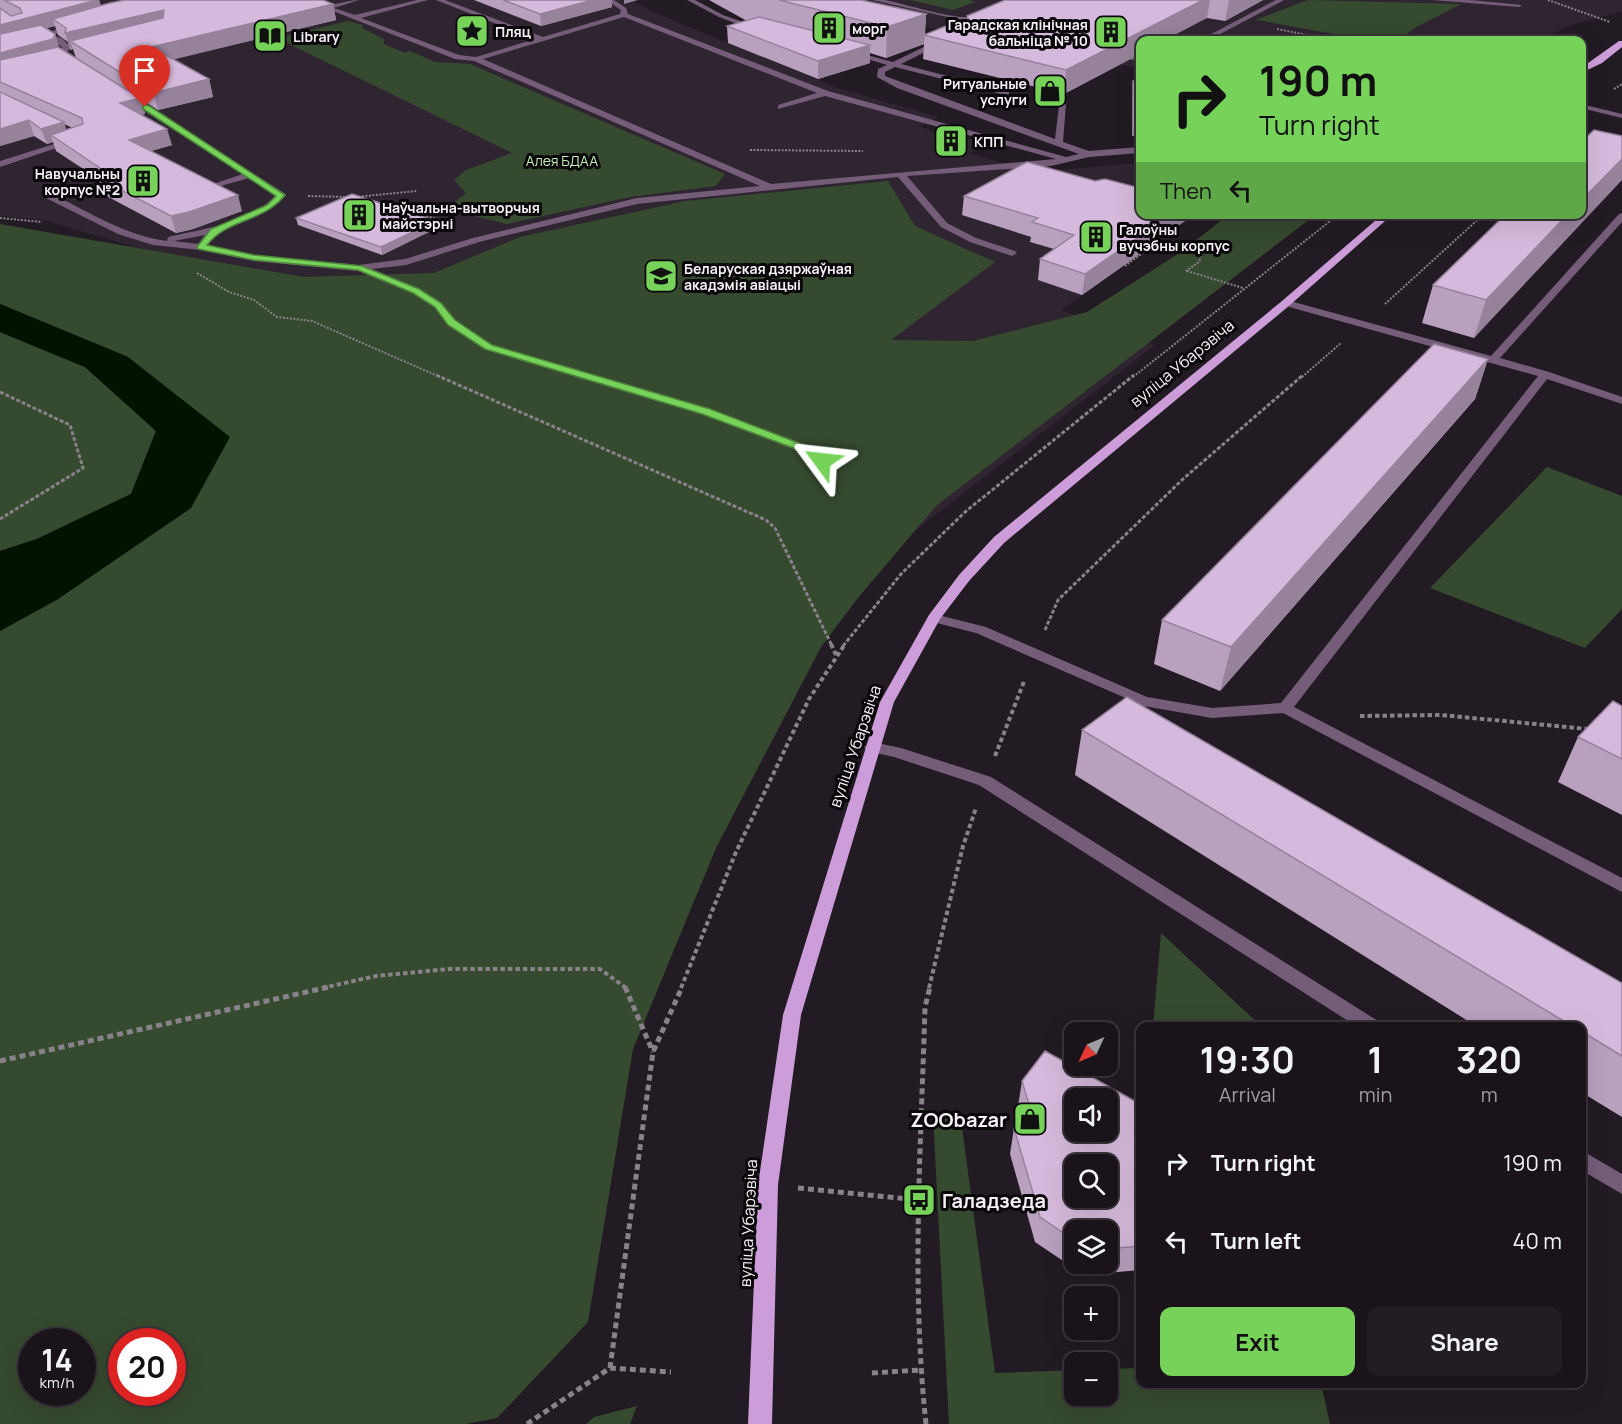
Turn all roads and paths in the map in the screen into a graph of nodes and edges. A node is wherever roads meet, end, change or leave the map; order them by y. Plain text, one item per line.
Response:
1 (308, 0) edge
2 (356, 0) edge
3 (425, 0) edge
4 (439, 0) edge
5 (609, 0) edge
6 (690, 0) edge
7 (875, 0) edge
8 (1022, 0) edge
9 (1281, 0) edge
10 (1435, 0) edge
11 (1548, 0) edge
12 (1519, 4) dead end
13 (328, 7) junction
14 (624, 15) junction
15 (356, 17) junction
16 (83, 23) edge
17 (1614, 23) dead end
18 (767, 31) edge
19 (47, 35) junction
20 (1212, 36) edge
21 (38, 37) edge
22 (542, 39) junction
23 (927, 40) edge
24 (1622, 44) edge
25 (848, 52) edge
26 (1622, 52) edge
27 (63, 56) edge
28 (1118, 56) edge
29 (476, 59) junction
30 (1136, 60) edge
31 (1599, 62) junction
32 (894, 64) junction
33 (1586, 68) edge
34 (116, 89) edge
35 (825, 93) junction
36 (1006, 94) edge
37 (1063, 106) edge
38 (781, 107) dead end
39 (1586, 107) edge
40 (1622, 116) edge
41 (73, 134) edge
42 (1059, 144) junction
43 (747, 150) dead end
44 (1136, 150) edge
45 (867, 151) dead end
46 (1089, 154) junction
47 (1067, 160) junction
48 (0, 164) edge
49 (900, 174) junction
50 (250, 175) junction
51 (213, 187) edge
52 (771, 187) junction
53 (417, 191) dead end
54 (281, 195) junction
55 (49, 196) dead end
56 (354, 197) junction
57 (370, 202) edge
58 (399, 210) edge
59 (1622, 216) edge
60 (0, 218) edge
61 (1383, 219) edge
62 (1478, 219) edge
63 (46, 222) dead end
64 (450, 222) dead end
65 (214, 231) junction
66 (153, 242) junction
67 (201, 247) junction
68 (1137, 252) edge
69 (1012, 254) dead end
70 (1143, 254) junction
71 (1125, 266) edge
72 (359, 268) junction
73 (188, 269) dead end
74 (1243, 288) dead end
75 (1286, 303) junction
76 (1363, 324) junction
77 (1492, 360) junction
78 (1545, 374) junction
79 (0, 392) edge
80 (1622, 400) edge
81 (822, 461) dead end
82 (0, 519) edge
83 (934, 618) junction
84 (836, 655) dead end
85 (1285, 708) junction
86 (1359, 716) dead end
87 (1599, 730) edge
88 (872, 747) junction
89 (1622, 886) edge
90 (1365, 1022) edge
91 (652, 1052) dead end
92 (0, 1061) edge
93 (1586, 1162) edge
94 (768, 1185) junction
95 (1622, 1185) edge
96 (919, 1200) dead end
97 (920, 1370) dead end
98 (671, 1372) dead end
99 (872, 1373) dead end
100 (527, 1424) edge
101 (760, 1424) edge

1 - 13 street
2 - 13 street
3 - 15 street
4 - 22 street
5 - 14 street
6 - 18 street
7 - 8 street
9 - 20 street
10 - 12 street
11 - 17 path
13 - 15 street
14 - 22 street
14 - 35 street
15 - 29 street
16 - 19 street
19 - 21 street
19 - 27 street
22 - 29 street
23 - 32 street
24 - 31 main road
25 - 32 street
26 - 31 main road
28 - 30 path
29 - 52 street
31 - 33 main road
32 - 36 street
32 - 42 street
34 - 50 street
35 - 38 street
35 - 47 street
37 - 42 street
39 - 40 street
41 - 48 street
42 - 46 street
43 - 45 path
44 - 46 street
46 - 47 street
47 - 49 street
49 - 52 street
49 - 69 street
50 - 51 street
50 - 54 street
52 - 72 street
53 - 56 path
54 - 56 path
54 - 65 street
55 - 66 street
56 - 57 path
58 - 64 path
59 - 77 street
60 - 63 path
61 - 75 main road, вуліца Убарэвіча
62 - 76 path
65 - 66 street
65 - 67 street
66 - 67 street
67 - 72 street
68 - 70 path
70 - 71 path
70 - 74 path
72 - 81 street
73 - 84 path
75 - 76 street
75 - 83 main road, вуліца Убарэвіча
76 - 77 street
77 - 78 street
78 - 80 street
78 - 85 street
79 - 82 path
83 - 85 street
83 - 88 main road, вуліца Убарэвіча
85 - 89 street
86 - 87 path
88 - 90 street
88 - 94 main road, вуліца Убарэвіча
91 - 92 path
93 - 95 street
94 - 96 path
94 - 101 main road, вуліца Убарэвіча
97 - 99 path
98 - 100 path

